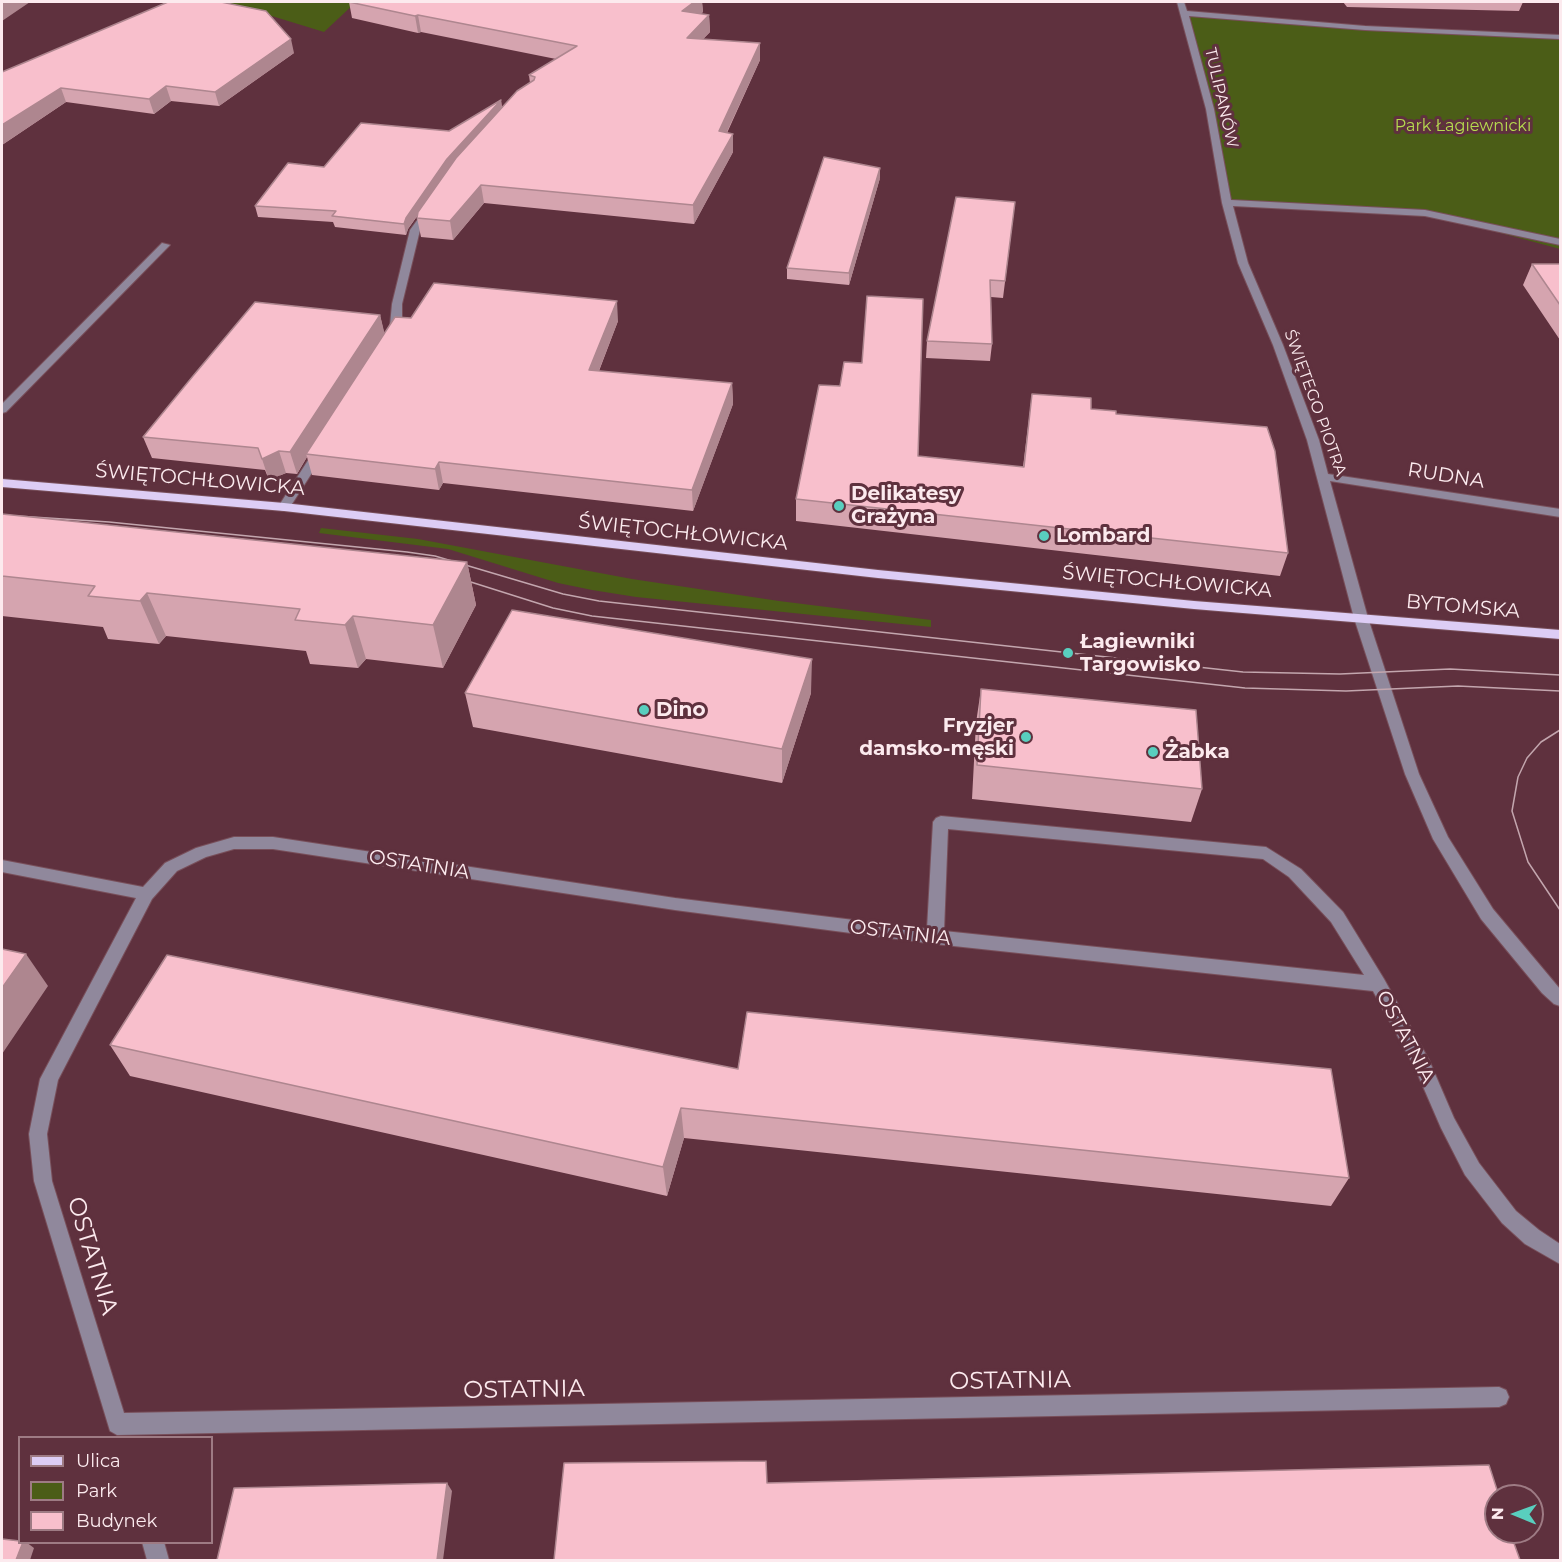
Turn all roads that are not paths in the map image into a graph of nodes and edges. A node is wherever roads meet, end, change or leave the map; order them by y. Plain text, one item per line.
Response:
1 (1181, 2) edge
2 (1184, 13) junction
3 (1560, 37) edge
4 (434, 202) edge
5 (1227, 203) junction
6 (1560, 242) edge
7 (165, 245) dead end
8 (384, 348) edge
9 (2, 410) edge
10 (328, 438) edge
11 (1324, 477) junction
12 (2, 483) edge
13 (285, 507) junction
14 (1560, 513) edge
15 (1362, 618) junction
16 (1560, 635) edge
17 (2, 866) edge
18 (146, 894) junction
19 (935, 938) junction
20 (1378, 984) junction
21 (1560, 999) edge
22 (1560, 1255) edge
23 (1499, 1396) dead end
24 (119, 1431) edge
25 (154, 1544) edge
26 (158, 1560) edge

1 - 2 street, TULIPANÓW
2 - 3 street
2 - 5 street, TULIPANÓW
4 - 8 street
5 - 6 street
5 - 11 street, ŚWIĘTEGO PIOTRA
7 - 9 street
10 - 13 street
11 - 14 street, RUDNA
11 - 15 street, ŚWIĘTEGO PIOTRA
12 - 13 main road, ŚWIĘTOCHŁOWICKA
13 - 15 main road, ŚWIĘTOCHŁOWICKA
15 - 16 main road, BYTOMSKA
15 - 21 street
17 - 18 street
18 - 19 street, OSTATNIA
18 - 24 street, OSTATNIA
19 - 20 street, OSTATNIA
19 - 20 street
20 - 22 street, OSTATNIA
23 - 24 street, OSTATNIA
25 - 26 street

